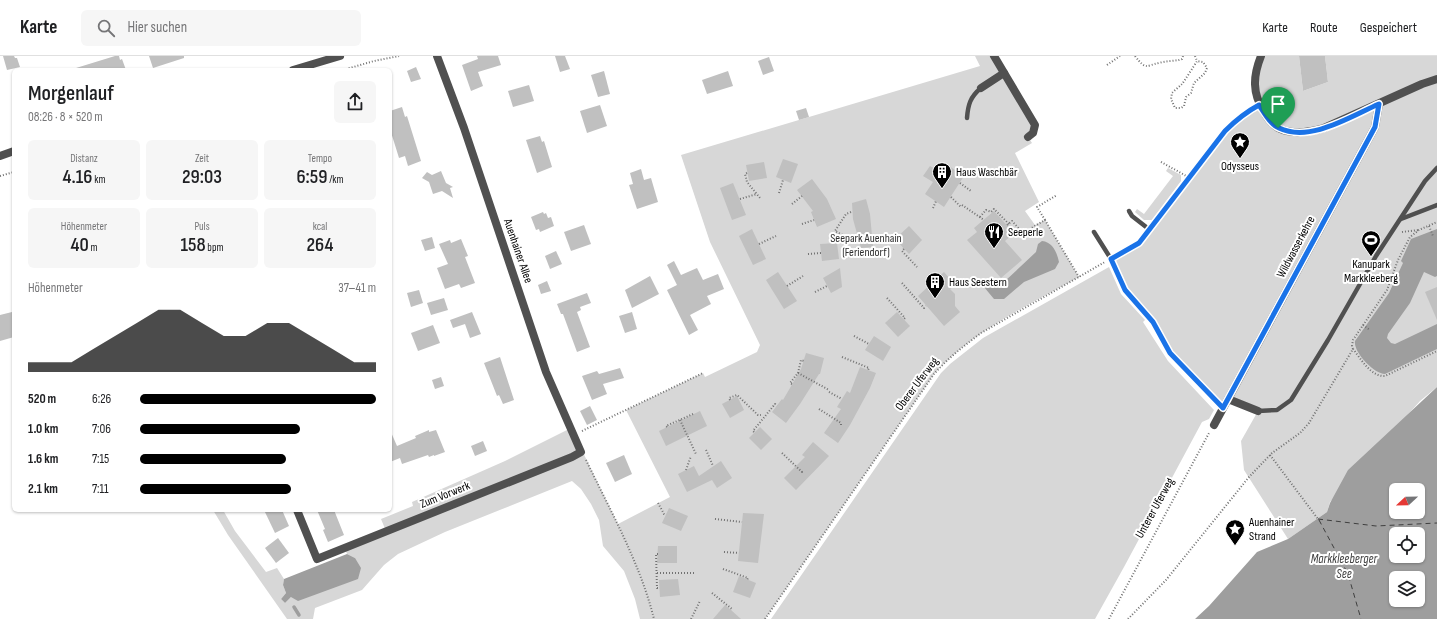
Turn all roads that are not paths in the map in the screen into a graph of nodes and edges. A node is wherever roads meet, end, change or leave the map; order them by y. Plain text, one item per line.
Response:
1 (340, 56) edge
2 (437, 56) edge
3 (994, 56) edge
4 (1260, 56) edge
5 (300, 68) edge
6 (1004, 73) junction
7 (1437, 79) edge
8 (981, 88) joint
9 (1379, 104) junction
10 (967, 118) dead end
11 (1028, 137) dead end
12 (12, 152) edge
13 (0, 156) edge
14 (1437, 168) edge
15 (1437, 205) edge
16 (1129, 211) dead end
17 (1401, 220) junction
18 (1150, 230) road end
19 (1094, 232) dead end
20 (1111, 259) road end
21 (1228, 399) junction
22 (1258, 411) joint
23 (1214, 425) road end
24 (581, 452) joint
25 (298, 512) edge

1 - 5 street
2 - 24 street, Auenhainer Allee
3 - 6 street
4 - 9 street
6 - 8 street
6 - 11 street
7 - 9 street
8 - 10 lane
9 - 21 street, Wildwasserkehre
12 - 13 street
14 - 17 lane
15 - 17 lane
16 - 18 lane
17 - 22 lane
19 - 20 lane
21 - 22 street
21 - 23 street, Wildwasserkehre
24 - 25 street, Zum Vorwerk

